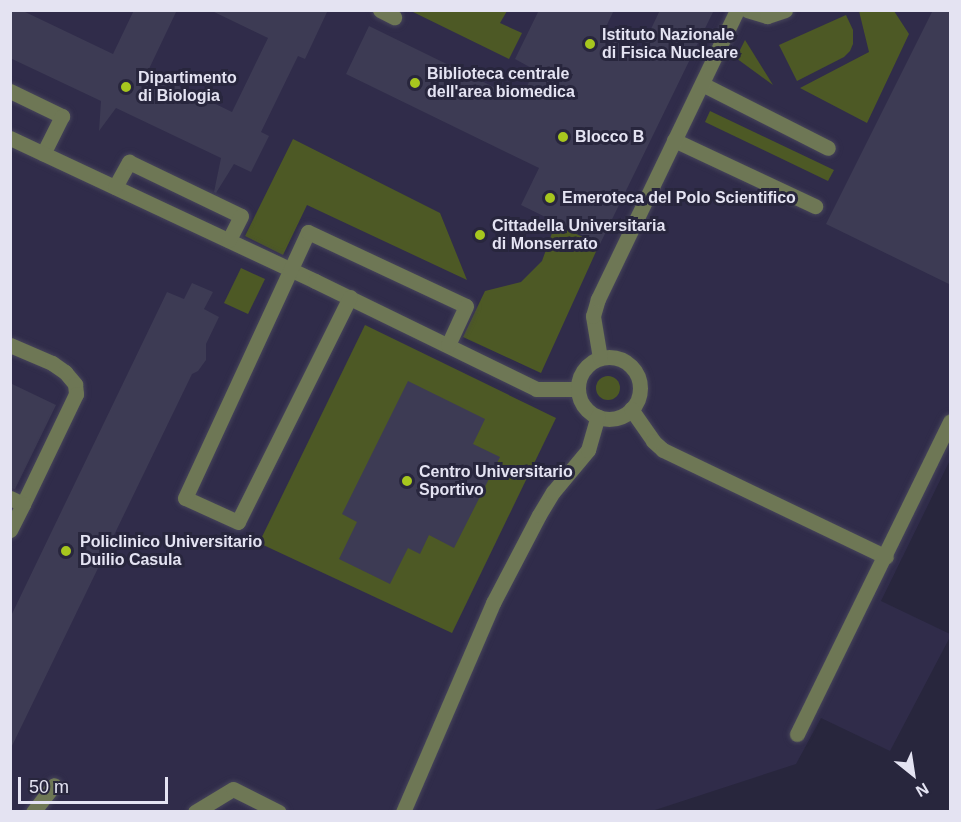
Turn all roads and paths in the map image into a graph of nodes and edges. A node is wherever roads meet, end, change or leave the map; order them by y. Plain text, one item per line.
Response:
1 (380, 10) edge
2 (737, 10) edge
3 (747, 10) edge
4 (785, 10) edge
5 (394, 17) dead end
6 (702, 84) junction
7 (10, 91) edge
8 (10, 138) edge
9 (674, 140) junction
10 (828, 148) dead end
11 (43, 154) junction
12 (115, 187) junction
13 (816, 206) dead end
14 (229, 240) junction
15 (291, 269) junction
16 (350, 297) junction
17 (10, 345) edge
18 (448, 345) junction
19 (600, 358) junction
20 (578, 389) junction
21 (631, 409) junction
22 (598, 416) junction
23 (951, 421) edge
24 (17, 501) edge
25 (10, 530) edge
26 (886, 557) junction
27 (797, 734) dead end
28 (54, 785) dead end
29 (33, 812) edge
30 (195, 812) edge
31 (279, 812) edge
32 (403, 812) edge

1 - 5 lane
2 - 6 lane
3 - 4 lane
6 - 9 lane
6 - 10 lane
7 - 11 lane
8 - 11 lane
9 - 13 lane
9 - 19 lane
11 - 12 lane
12 - 14 lane
12 - 14 lane
14 - 15 lane
15 - 16 lane
15 - 16 lane
15 - 18 lane
16 - 18 lane
17 - 24 lane
18 - 20 lane
19 - 20 lane
19 - 21 lane
20 - 22 lane
21 - 22 lane
21 - 26 lane
22 - 32 lane
23 - 26 lane
24 - 25 lane
26 - 27 lane
28 - 29 lane
30 - 31 lane

